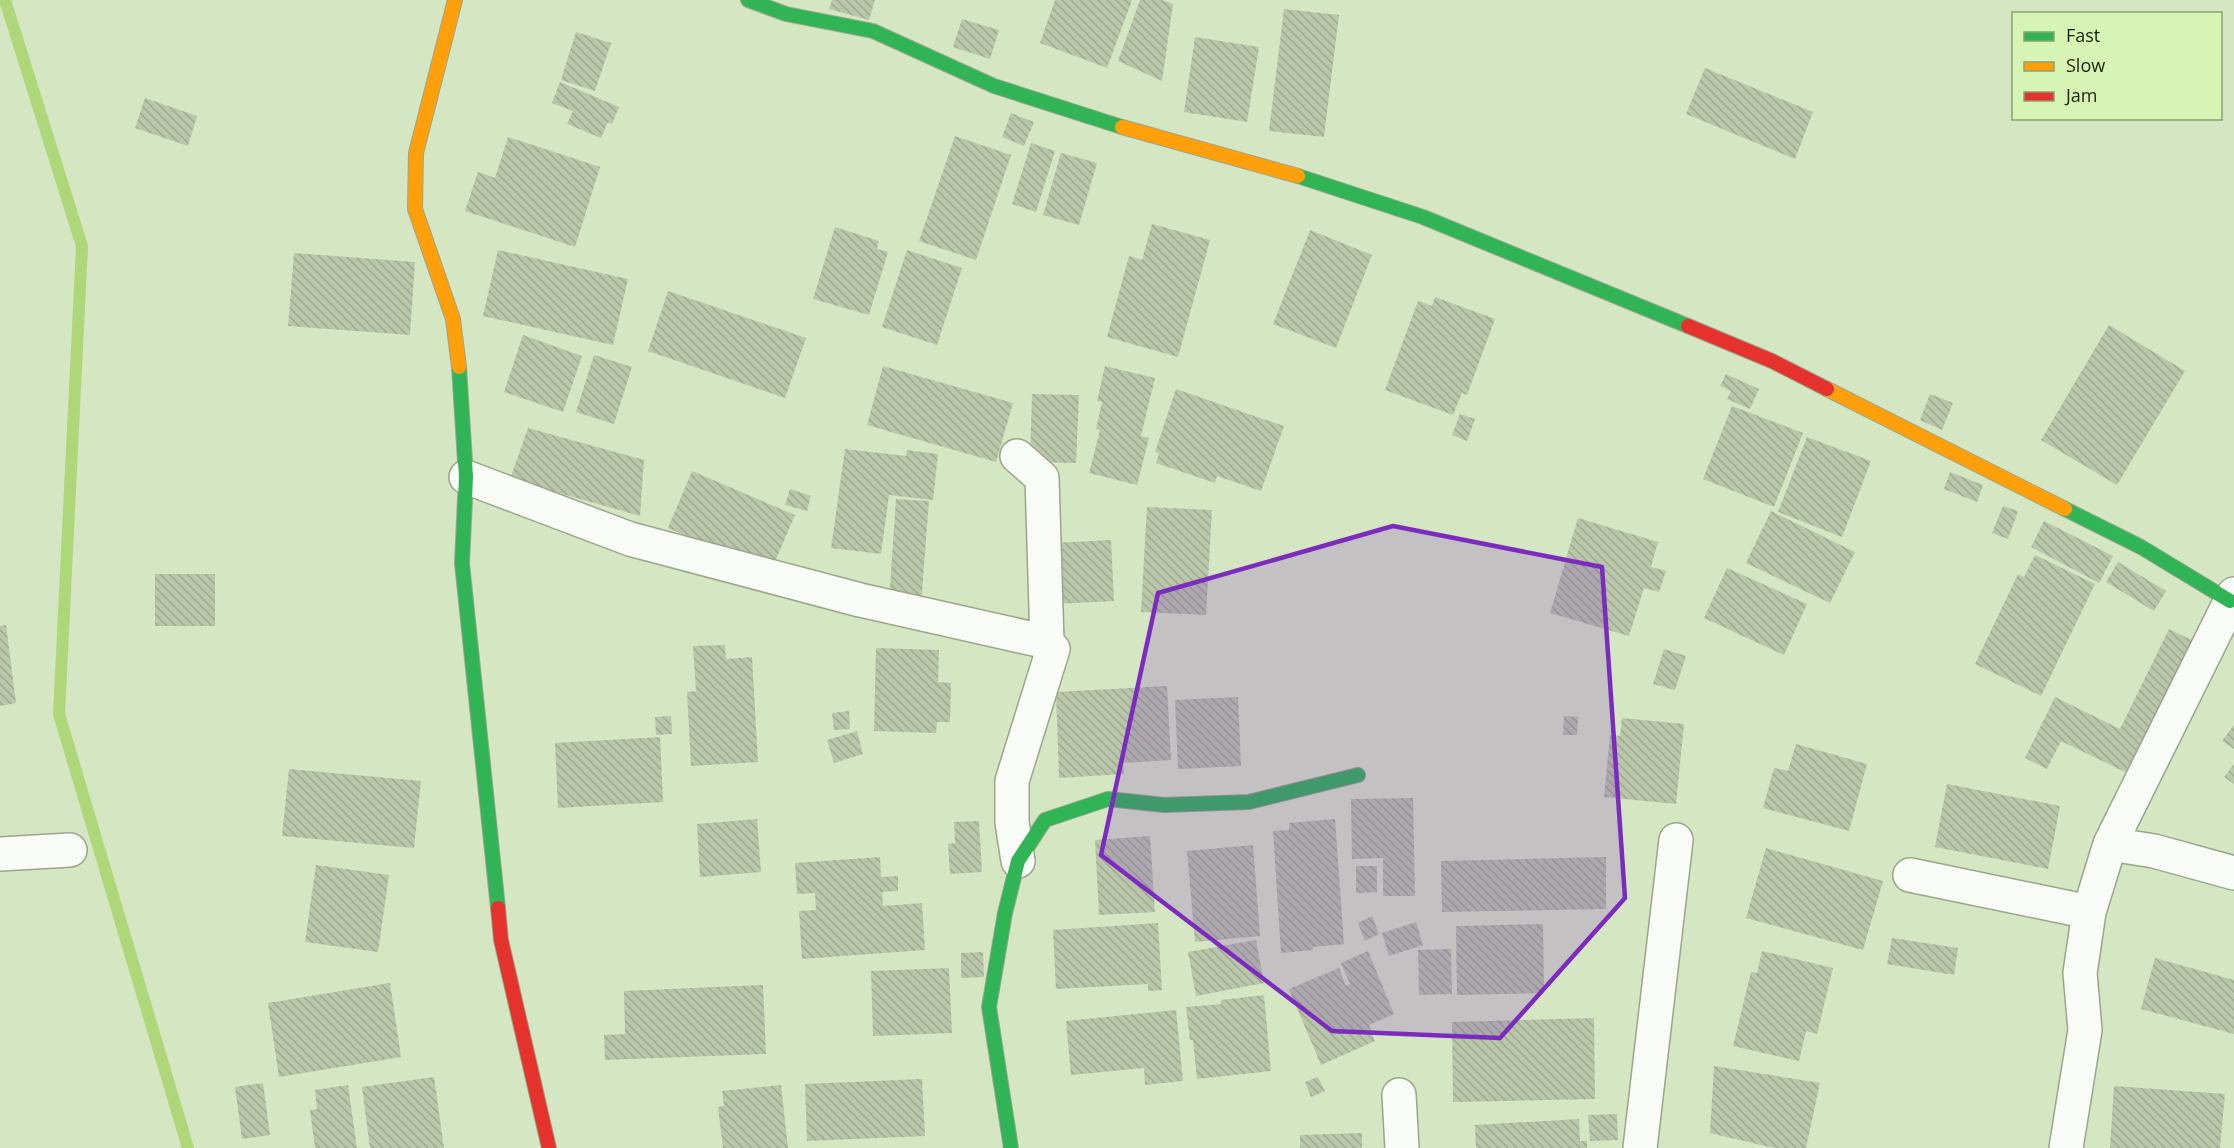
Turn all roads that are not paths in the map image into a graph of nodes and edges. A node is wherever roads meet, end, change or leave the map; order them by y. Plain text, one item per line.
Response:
1 (455, 0) edge
2 (748, 0) edge
3 (1017, 456) dead end
4 (466, 477) junction
5 (2232, 598) edge
6 (1047, 642) junction
7 (1358, 775) dead end
8 (1676, 840) dead end
9 (2110, 844) junction
10 (70, 850) dead end
11 (0, 854) edge
12 (1018, 861) junction
13 (2234, 873) edge
14 (1910, 875) dead end
15 (2089, 912) junction
16 (1399, 1095) dead end
17 (549, 1148) edge
18 (1011, 1148) edge
19 (1402, 1148) edge
20 (1640, 1148) edge
21 (2066, 1148) edge

1 - 4 street
2 - 5 street
3 - 6 street
4 - 6 street
4 - 17 street
5 - 9 street
6 - 12 street
7 - 12 street
8 - 20 street
9 - 13 street
9 - 15 street
10 - 11 street
12 - 18 street
14 - 15 street
15 - 21 street
16 - 19 street

